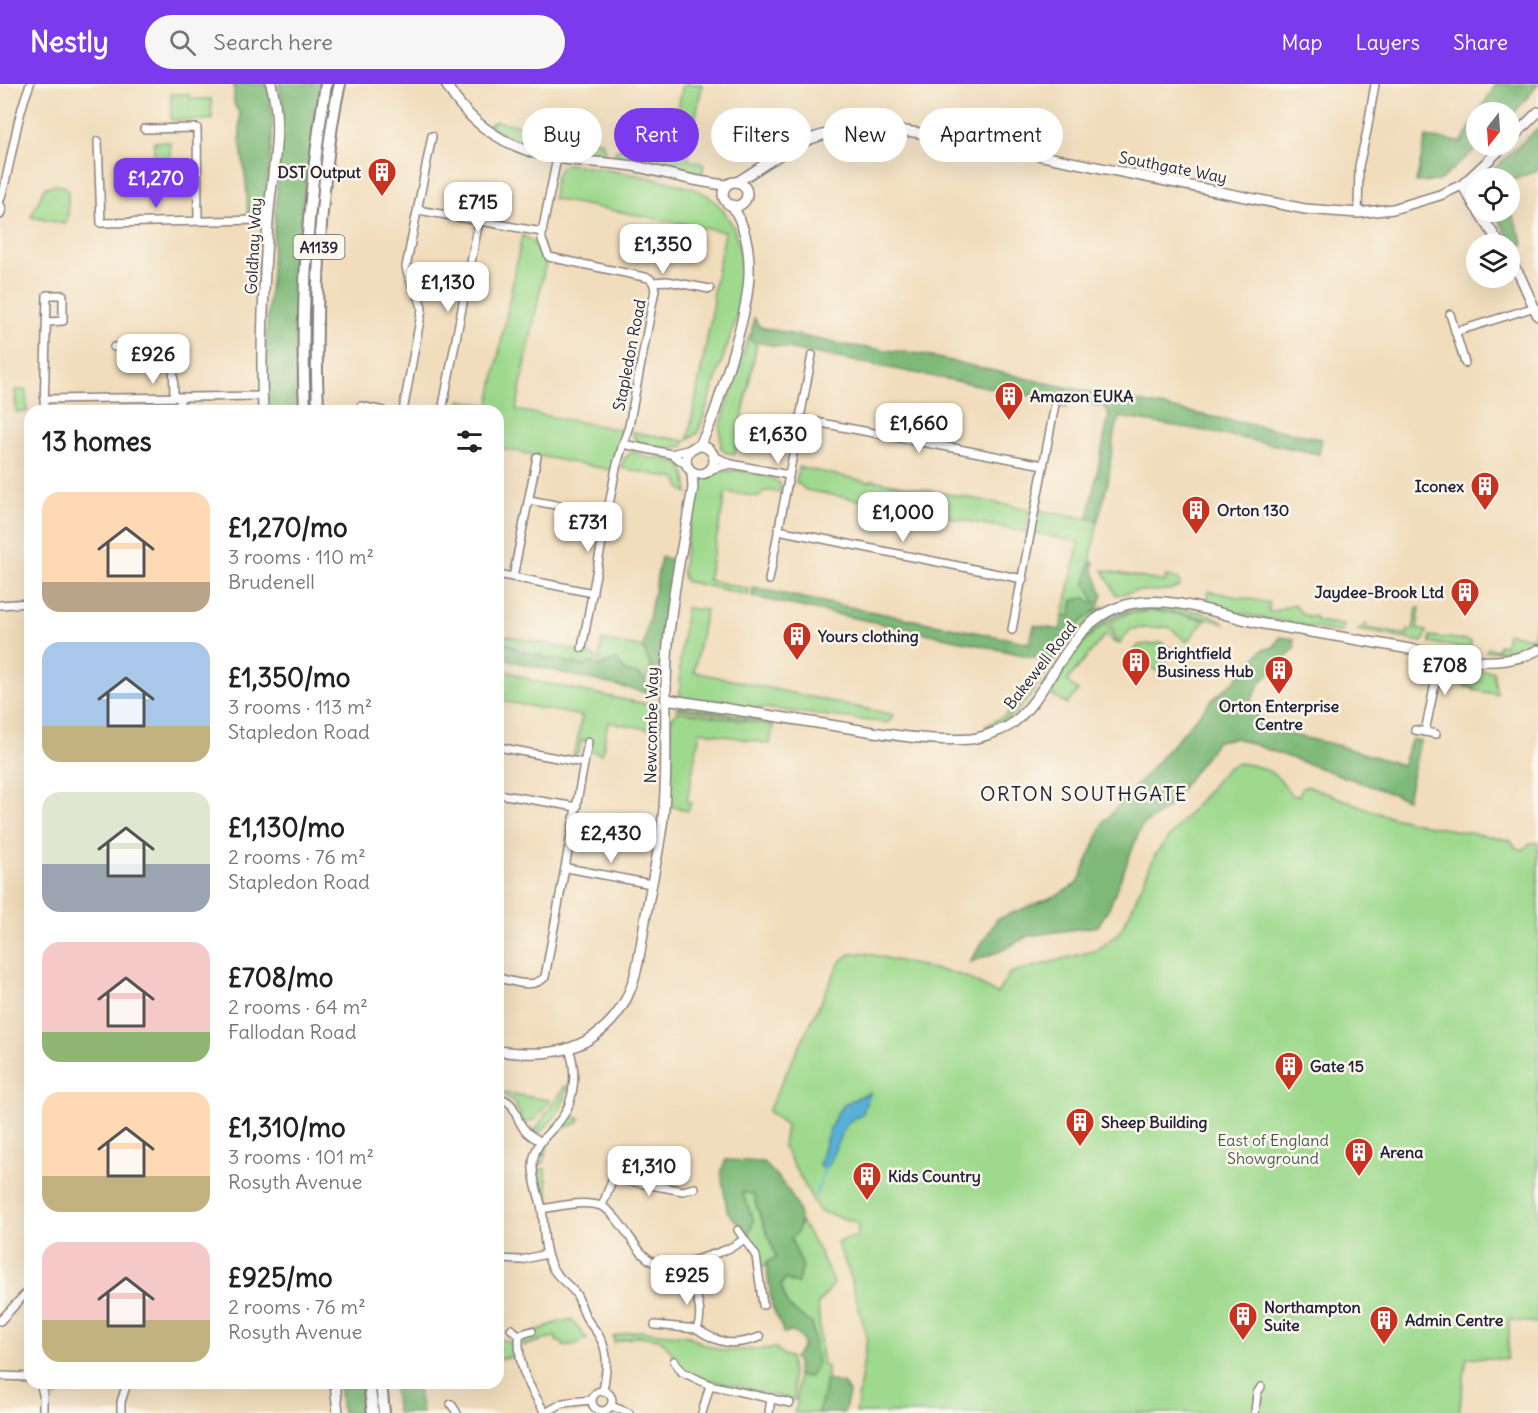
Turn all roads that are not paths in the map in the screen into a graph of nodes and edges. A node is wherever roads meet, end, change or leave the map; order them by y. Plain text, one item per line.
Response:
1 (30, 84) edge
2 (271, 84) edge
3 (326, 84) edge
4 (340, 84) edge
5 (446, 84) edge
6 (1375, 84) edge
7 (1538, 112) edge
8 (144, 129) dead end
9 (1520, 130) edge
10 (432, 136) dead end
11 (98, 141) dead end
12 (522, 149) edge
13 (1493, 156) edge
14 (556, 162) edge
15 (594, 162) edge
16 (756, 171) junction
17 (737, 182) junction
18 (702, 183) junction
19 (727, 185) junction
20 (1462, 185) junction
21 (1466, 191) edge
22 (746, 196) junction
23 (724, 198) junction
24 (0, 202) edge
25 (732, 205) junction
26 (418, 210) junction
27 (1358, 213) junction
28 (0, 215) edge
29 (198, 220) junction
30 (268, 220) junction
31 (479, 220) junction
32 (743, 226) junction
33 (542, 232) junction
34 (1520, 279) edge
35 (653, 282) junction
36 (710, 289) dead end
37 (1537, 311) edge
38 (1450, 314) dead end
39 (48, 322) dead end
40 (1455, 332) junction
41 (114, 348) dead end
42 (812, 355) dead end
43 (1465, 363) dead end
44 (262, 396) junction
45 (177, 397) junction
46 (44, 399) junction
47 (1056, 399) dead end
48 (44, 405) edge
49 (179, 405) edge
50 (263, 405) edge
51 (305, 405) edge
52 (318, 405) edge
53 (404, 405) edge
54 (443, 405) edge
55 (800, 419) junction
56 (709, 429) junction
57 (623, 444) junction
58 (695, 447) junction
59 (712, 453) junction
60 (672, 454) junction
61 (537, 457) dead end
62 (731, 464) junction
63 (1043, 465) junction
64 (689, 468) junction
65 (707, 471) junction
66 (789, 475) junction
67 (693, 488) junction
68 (529, 500) junction
69 (608, 515) junction
70 (778, 530) junction
71 (504, 575) edge
72 (513, 577) junction
73 (1023, 579) junction
74 (769, 580) dead end
75 (593, 593) junction
76 (24, 603) edge
77 (0, 605) edge
78 (1012, 630) dead end
79 (582, 648) dead end
80 (1538, 650) edge
81 (1440, 654) junction
82 (666, 699) junction
83 (1415, 730) dead end
84 (1425, 732) junction
85 (1436, 734) dead end
86 (588, 742) dead end
87 (504, 748) edge
88 (584, 763) junction
89 (504, 795) edge
90 (577, 807) junction
91 (567, 868) junction
92 (651, 884) junction
93 (504, 979) edge
94 (569, 1049) junction
95 (504, 1052) edge
96 (504, 1100) edge
97 (540, 1141) junction
98 (615, 1165) dead end
99 (613, 1178) junction
100 (694, 1188) dead end
101 (602, 1206) junction
102 (542, 1209) junction
103 (738, 1230) dead end
104 (744, 1239) junction
105 (546, 1254) junction
106 (504, 1259) edge
107 (684, 1263) junction
108 (24, 1295) edge
109 (763, 1305) dead end
110 (0, 1321) edge
111 (655, 1325) dead end
112 (512, 1329) dead end
113 (697, 1329) junction
114 (532, 1331) dead end
115 (519, 1335) junction
116 (759, 1337) dead end
117 (674, 1361) dead end
118 (0, 1376) edge
119 (24, 1377) edge
120 (710, 1385) junction
121 (1261, 1388) dead end
122 (41, 1389) edge
123 (125, 1389) edge
124 (336, 1389) edge
125 (370, 1389) edge
126 (382, 1389) edge
127 (603, 1391) junction
128 (771, 1398) junction
129 (591, 1400) junction
130 (790, 1403) dead end
131 (451, 1404) dead end
132 (611, 1406) junction
133 (599, 1412) edge
134 (43, 1413) edge
135 (121, 1413) edge
136 (338, 1413) edge
137 (373, 1413) edge
138 (384, 1413) edge
139 (457, 1413) edge
140 (545, 1413) edge
141 (629, 1413) edge
142 (702, 1413) edge
143 (769, 1413) edge
144 (1255, 1413) edge

1 - 24 street
2 - 30 street, Goldhay Way
3 - 51 main road, A1139
4 - 52 main road, A1139
5 - 12 street
6 - 27 street
7 - 9 street
8 - 29 street
10 - 26 street
11 - 29 street
13 - 20 street, Southgate Way
14 - 33 street
15 - 18 street
16 - 17 street, Southgate Way
16 - 22 street
16 - 27 street, Southgate Way
17 - 19 street
17 - 22 street
18 - 19 street
18 - 23 street
19 - 23 street
20 - 21 street
20 - 27 street, Southgate Way
22 - 25 street
22 - 32 street
23 - 25 street
24 - 28 street
25 - 32 street
26 - 31 street
26 - 53 street
29 - 30 street
30 - 44 street, Goldhay Way
31 - 33 street
31 - 54 street
32 - 56 street
33 - 35 street, Stapledon Road
34 - 37 street
35 - 36 street
35 - 57 street, Stapledon Road
37 - 40 street
38 - 40 street
39 - 46 street
40 - 43 street
41 - 45 street
42 - 55 street
44 - 45 street
44 - 50 street, Goldhay Way
45 - 46 street
45 - 49 street
46 - 48 street
47 - 63 street
55 - 63 street
55 - 66 street
56 - 58 street
56 - 59 street
57 - 60 street
57 - 69 street, Stapledon Road
58 - 59 street
58 - 60 street
58 - 64 street
59 - 62 street
59 - 65 street
60 - 64 street
61 - 68 street
62 - 65 street
62 - 66 street
63 - 73 street
64 - 65 street
64 - 67 street
65 - 67 street
66 - 70 street
67 - 82 street, Newcombe Way
68 - 69 street
68 - 72 street
69 - 75 street, Stapledon Road
70 - 73 street
70 - 74 street
71 - 72 street
72 - 75 street
73 - 78 street
75 - 79 street, Stapledon Road
76 - 77 street
80 - 81 street, Bakewell Road
81 - 82 street, Bakewell Road
81 - 84 street
82 - 92 street, Newcombe Way
83 - 84 street
84 - 85 street
86 - 88 street
87 - 88 street
88 - 90 street
89 - 90 street
90 - 91 street
91 - 92 street
91 - 93 street
92 - 94 street, Newcombe Way
94 - 95 street, Newcombe Way
94 - 97 street
96 - 97 street
97 - 102 street
98 - 99 street
99 - 100 street
99 - 101 street
101 - 102 street
101 - 107 street
102 - 105 street
103 - 104 street
104 - 107 street
104 - 109 street
105 - 106 street
105 - 127 street
107 - 113 street
108 - 110 street
111 - 113 street
112 - 115 street
113 - 116 street
114 - 115 street
115 - 140 street
117 - 120 street
118 - 119 street
120 - 128 street
120 - 142 street
121 - 144 street
122 - 134 street
123 - 135 street
124 - 136 street
125 - 137 main road
126 - 138 main road
127 - 129 street
127 - 132 street
128 - 130 street
128 - 143 street
129 - 133 street
129 - 140 street
131 - 139 street
132 - 133 street
132 - 141 street

